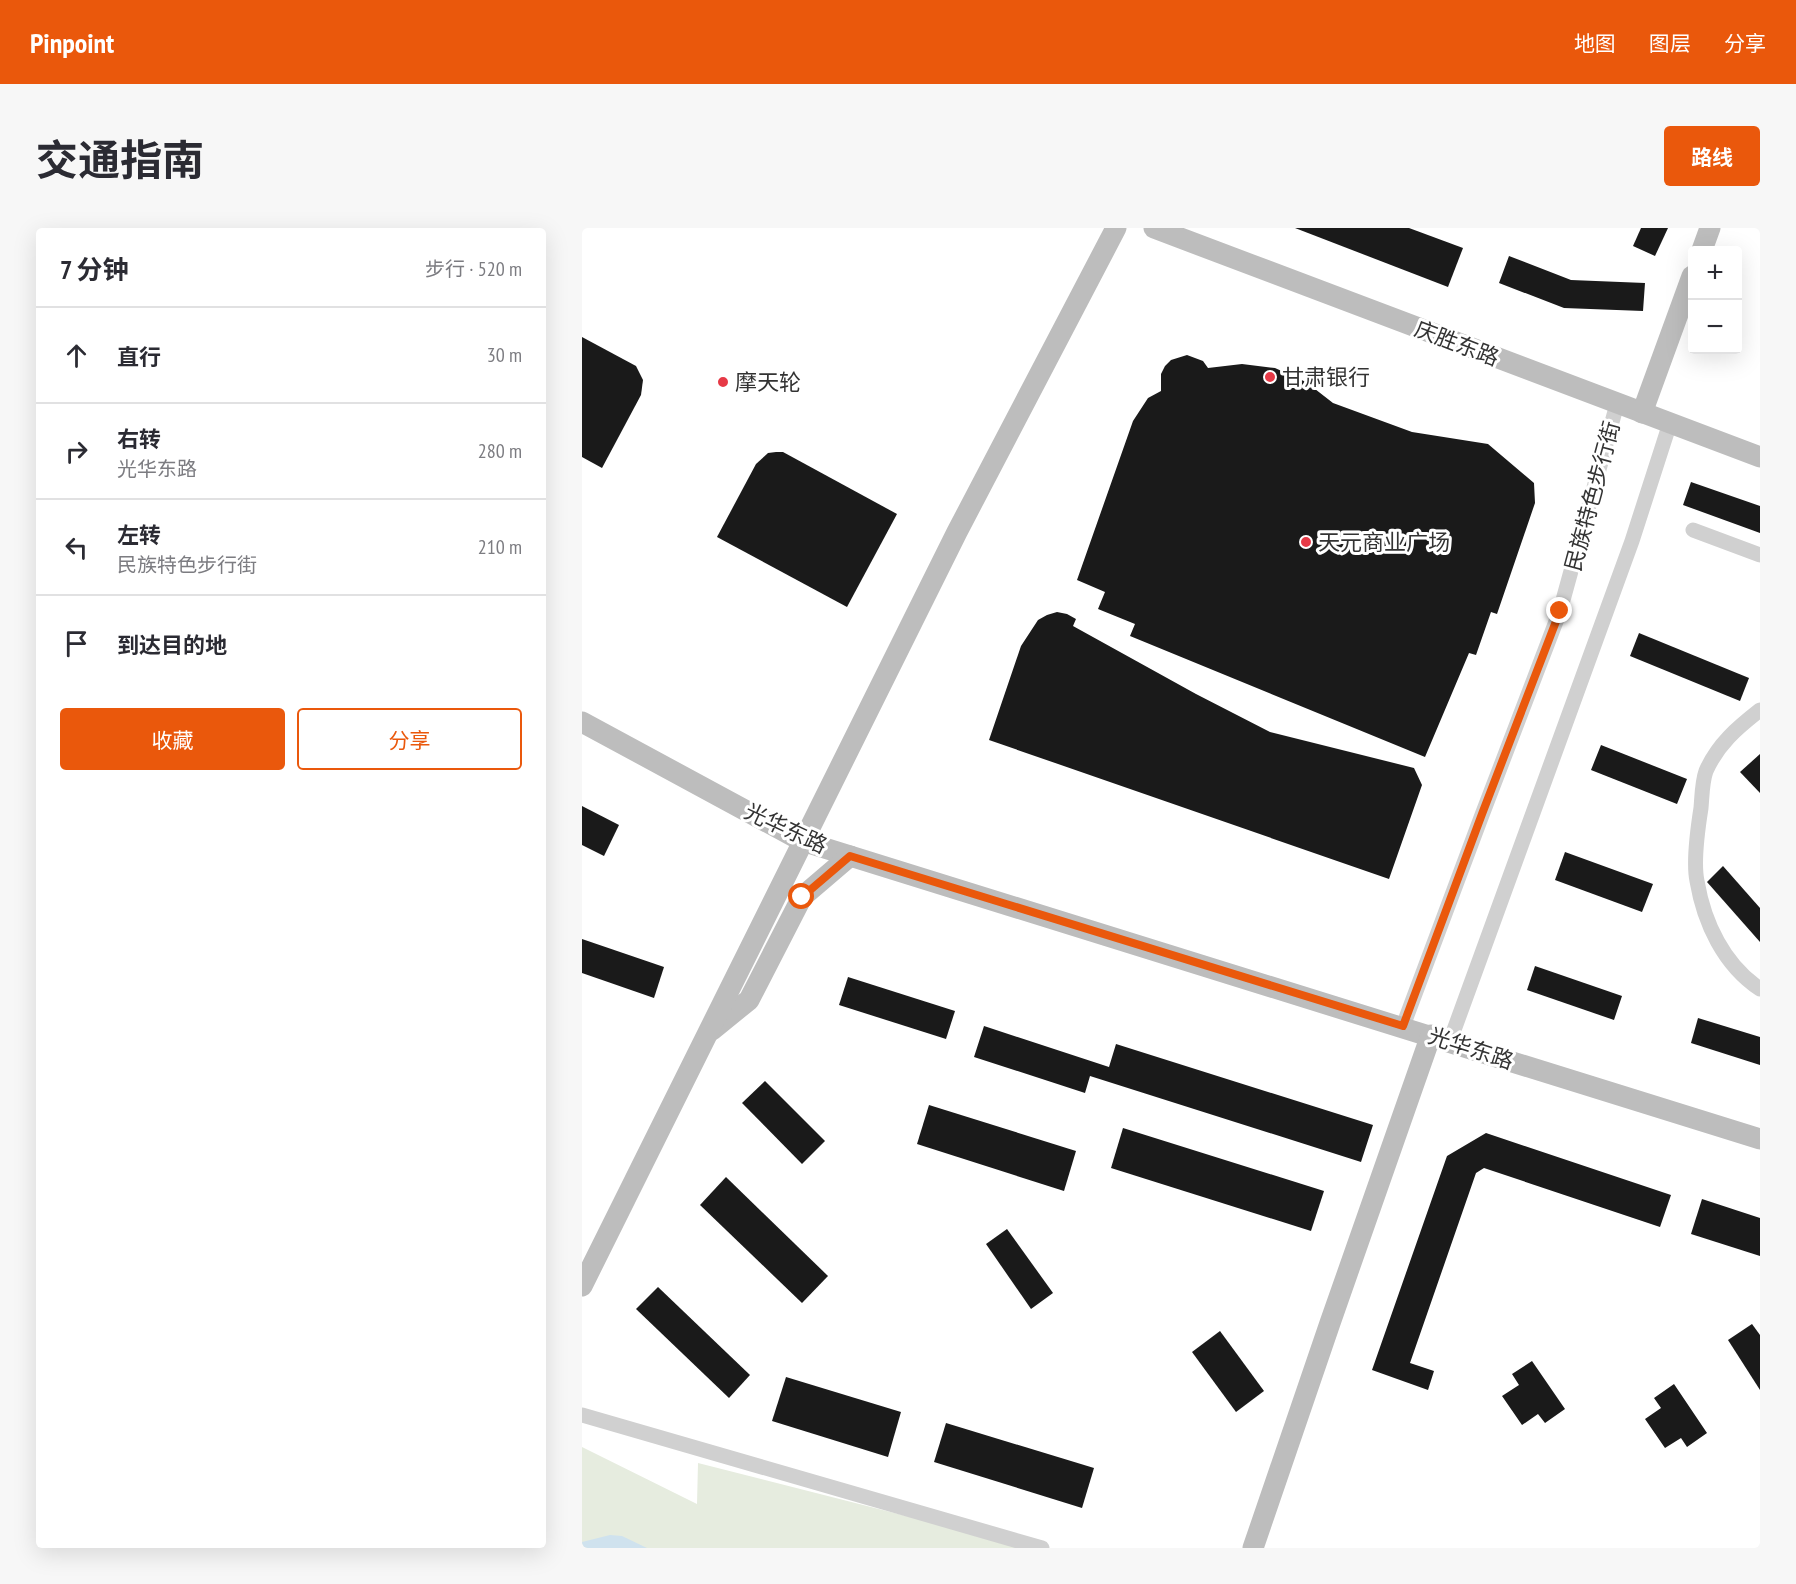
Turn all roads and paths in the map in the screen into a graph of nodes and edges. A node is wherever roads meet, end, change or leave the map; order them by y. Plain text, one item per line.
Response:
1 (1116, 228) edge
2 (1154, 228) edge
3 (1710, 228) edge
4 (1703, 246) edge
5 (1688, 287) edge
6 (1617, 404) junction
7 (1642, 413) junction
8 (1670, 423) junction
9 (1760, 457) edge
10 (1693, 530) dead end
11 (1760, 555) edge
12 (1760, 710) edge
13 (582, 722) edge
14 (802, 841) junction
15 (850, 856) junction
16 (1760, 989) edge
17 (1403, 1026) junction
18 (706, 1034) junction
19 (1441, 1038) junction
20 (1760, 1139) edge
21 (582, 1286) edge
22 (582, 1415) edge
23 (1042, 1548) edge
24 (1253, 1548) edge

1 - 14 main road
2 - 6 main road, 庆胜东路
3 - 4 main road
5 - 7 main road
6 - 7 main road, 庆胜东路
6 - 17 street, 民族特色步行街
7 - 8 main road, 庆胜东路
8 - 9 main road, 庆胜东路
8 - 19 street, 民族特色步行街
10 - 11 street
12 - 16 street
13 - 14 main road, 光华东路
14 - 15 main road, 光华东路
14 - 18 main road
15 - 17 main road, 光华东路
15 - 18 main road
17 - 19 main road, 光华东路
18 - 21 main road
19 - 20 main road, 光华东路
19 - 24 main road
22 - 23 street

